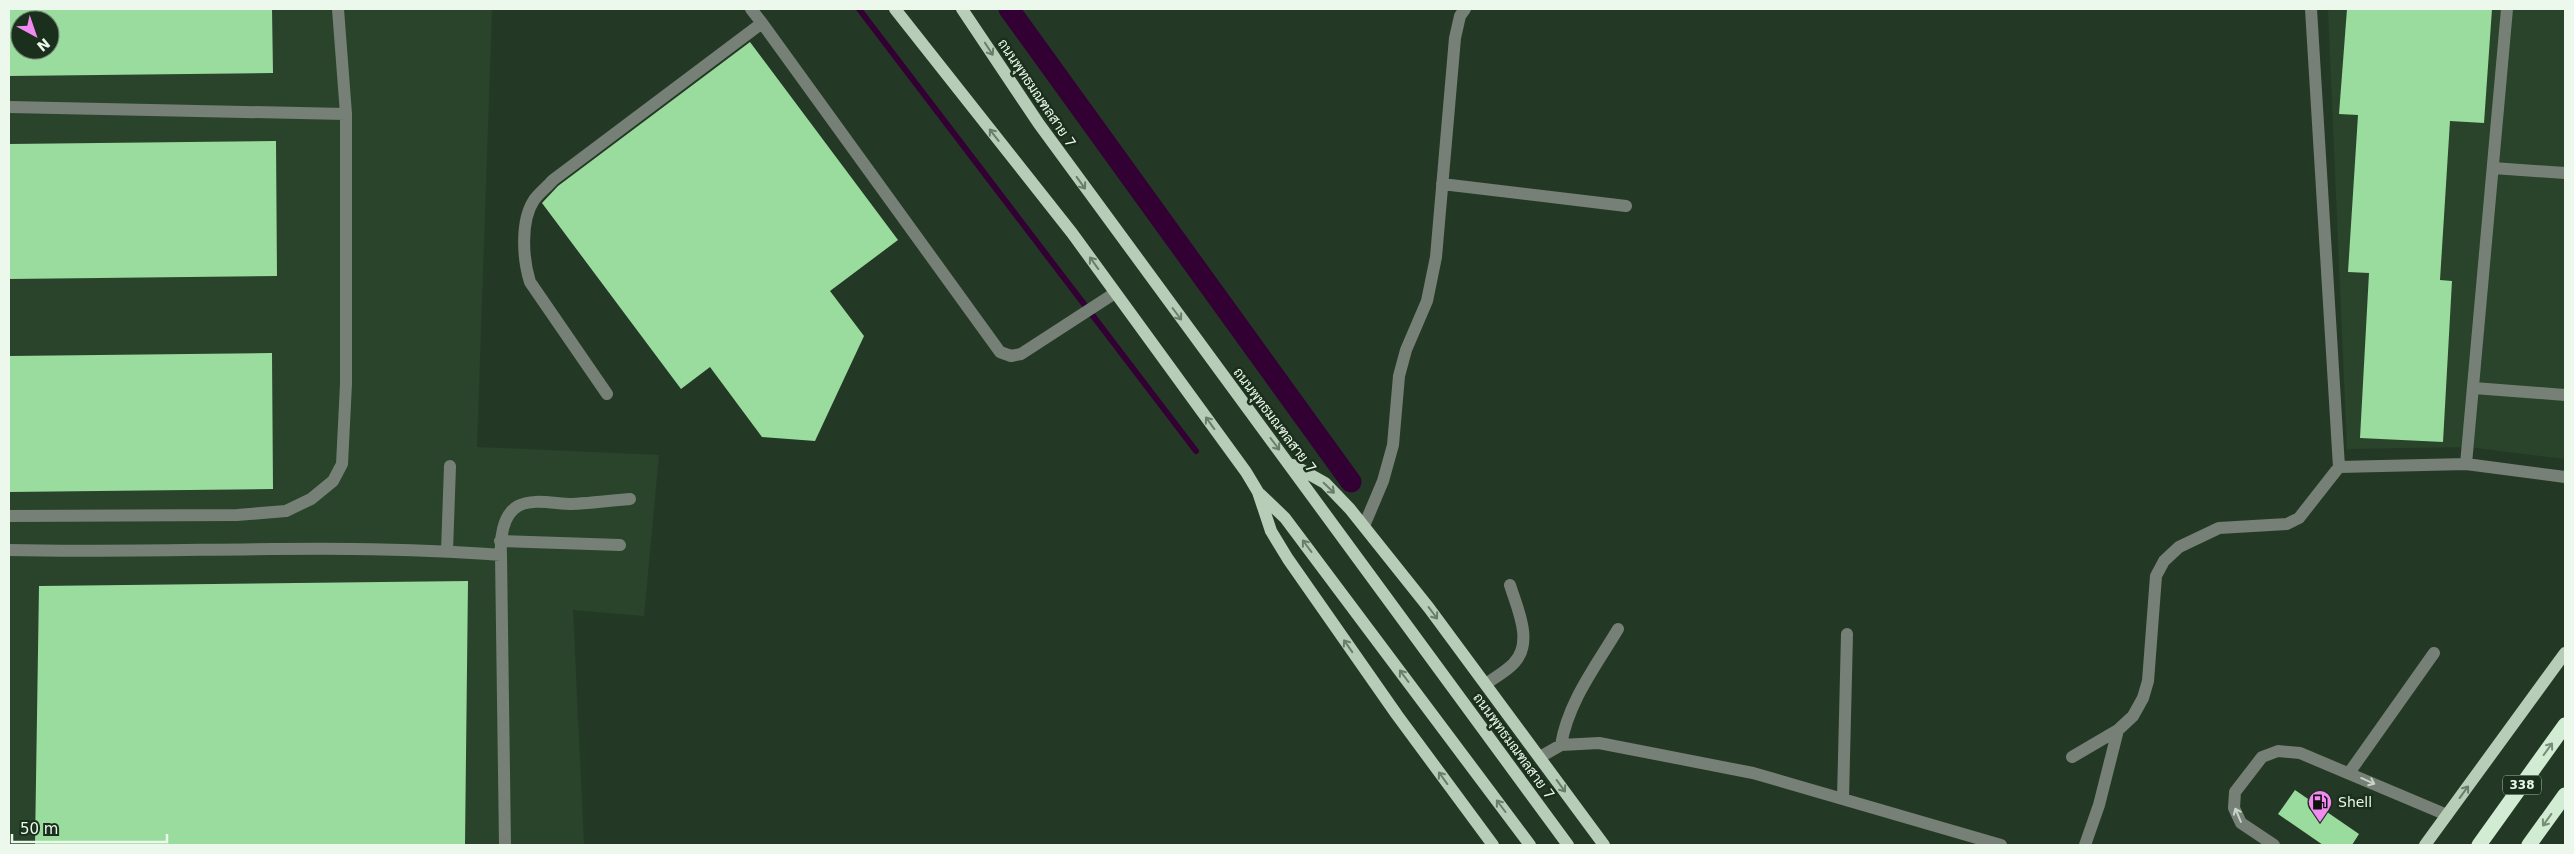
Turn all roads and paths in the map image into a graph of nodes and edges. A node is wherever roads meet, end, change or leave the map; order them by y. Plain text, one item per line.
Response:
1 (338, 9) edge
2 (751, 9) edge
3 (895, 9) edge
4 (962, 9) edge
5 (1465, 9) edge
6 (2311, 9) edge
7 (2507, 9) edge
8 (762, 23) junction
9 (9, 106) edge
10 (346, 114) junction
11 (2493, 168) junction
12 (2565, 173) edge
13 (1442, 184) junction
14 (1626, 206) dead end
15 (1115, 293) junction
16 (2474, 388) junction
17 (607, 394) dead end
18 (2565, 395) edge
19 (1288, 462) junction
20 (2466, 464) junction
21 (450, 466) dead end
22 (2339, 467) junction
23 (2565, 477) edge
24 (1258, 492) junction
25 (630, 499) dead end
26 (9, 516) edge
27 (1364, 526) junction
28 (500, 541) junction
29 (620, 545) dead end
30 (9, 550) edge
31 (447, 551) junction
32 (501, 555) junction
33 (1510, 585) dead end
34 (1618, 629) dead end
35 (1847, 634) dead end
36 (2434, 653) dead end
37 (2565, 653) edge
38 (1486, 684) junction
39 (2565, 725) edge
40 (2118, 730) junction
41 (1561, 745) junction
42 (1540, 757) junction
43 (2072, 757) dead end
44 (2350, 773) junction
45 (2565, 795) edge
46 (1843, 799) junction
47 (2447, 815) junction
48 (505, 845) edge
49 (1493, 845) edge
50 (1530, 845) edge
51 (1568, 845) edge
52 (1604, 845) edge
53 (2001, 845) edge
54 (2085, 845) edge
55 (2274, 845) edge
56 (2425, 845) edge
57 (2478, 845) edge
58 (2529, 845) edge

1 - 10 street
2 - 8 street
15 -> 3 main road
4 -> 19 main road, ถนนพุทธมณฑลสาย 7
5 - 13 street
6 - 22 street
7 - 11 street
8 - 15 street
8 - 17 street
9 - 10 street
10 - 26 street
11 - 12 street
11 - 16 street
13 - 14 street
13 - 27 street
24 -> 15 main road
16 - 18 street
16 - 20 street
19 -> 27 main road
19 - 51 main road, ถนนพุทธมณฑลสาย 7
20 - 22 street
20 - 23 street
21 - 31 street
22 - 40 street
49 -> 24 main road
50 -> 24 main road
25 - 28 street
27 -> 38 main road
28 - 29 street
28 - 32 street
30 - 31 street
31 - 32 street
32 - 48 street
33 - 38 street
34 - 41 street
35 - 46 street
36 - 44 street
47 -> 37 main road
38 - 42 main road
57 -> 39 highway, 338
40 - 43 street
40 - 54 street
41 - 42 street
41 - 46 street
42 -> 52 main road
44 -> 47 street
55 -> 44 street
45 -> 58 highway, 338
46 - 53 street
47 - 56 main road

